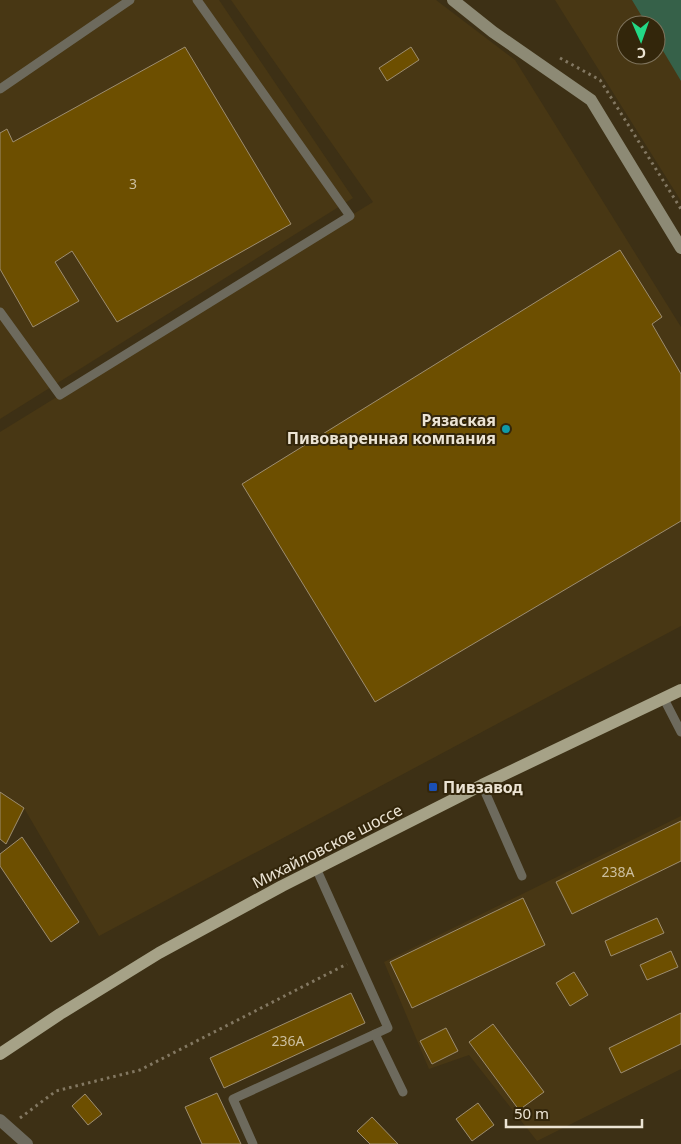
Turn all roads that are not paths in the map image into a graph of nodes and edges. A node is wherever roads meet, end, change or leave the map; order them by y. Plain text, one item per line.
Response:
1 (130, 0) edge
2 (197, 0) edge
3 (453, 0) edge
4 (0, 89) edge
5 (681, 248) edge
6 (0, 312) edge
7 (681, 690) edge
8 (664, 699) junction
9 (681, 732) edge
10 (482, 785) junction
11 (316, 868) junction
12 (522, 876) dead end
13 (375, 1034) junction
14 (0, 1054) edge
15 (403, 1092) dead end
16 (4, 1124) edge
17 (26, 1144) edge
18 (253, 1144) edge

1 - 4 lane
2 - 6 lane
3 - 5 street
7 - 8 main road, Михайловское шоссе
8 - 9 lane
8 - 10 main road, Михайловское шоссе
10 - 11 main road, Михайловское шоссе
10 - 12 lane
11 - 13 lane
11 - 14 main road, Михайловское шоссе
13 - 15 lane
13 - 18 lane
16 - 17 street

